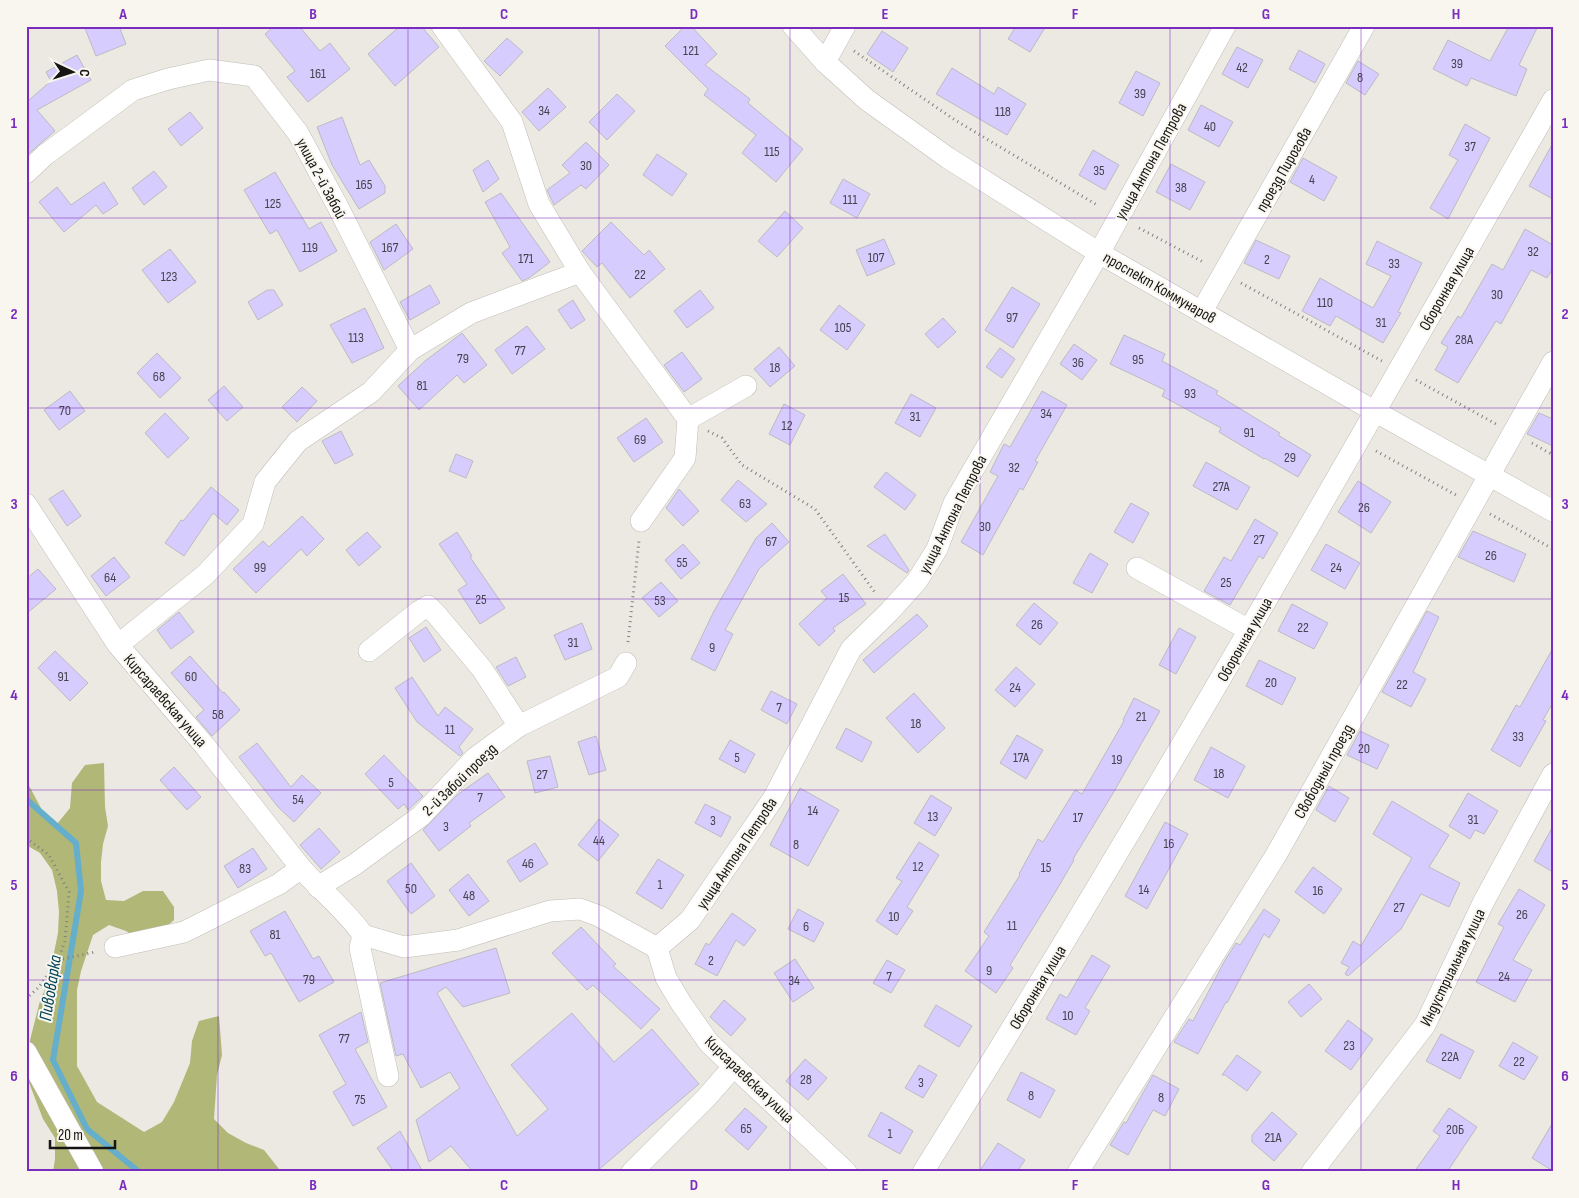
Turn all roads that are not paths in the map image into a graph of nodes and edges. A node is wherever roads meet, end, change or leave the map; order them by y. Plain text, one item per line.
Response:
1 (442, 26) edge
2 (793, 26) edge
3 (1225, 26) edge
4 (1364, 26) edge
5 (843, 31) edge
6 (825, 62) junction
7 (1553, 100) edge
8 (26, 173) edge
9 (1098, 253) junction
10 (580, 272) junction
11 (1202, 311) junction
12 (410, 350) junction
13 (1553, 362) edge
14 (746, 386) dead end
15 (1376, 412) junction
16 (688, 420) junction
17 (1489, 475) junction
18 (26, 504) edge
19 (1553, 511) edge
20 (641, 522) road end
21 (1137, 568) dead end
22 (1249, 630) junction
23 (118, 645) junction
24 (369, 651) dead end
25 (626, 662) road end
26 (519, 726) junction
27 (1553, 774) edge
28 (301, 868) junction
29 (318, 887) junction
30 (363, 935) junction
31 (115, 947) dead end
32 (657, 948) junction
33 (26, 1052) edge
34 (734, 1066) junction
35 (388, 1076) dead end
36 (93, 1172) edge
37 (632, 1172) edge
38 (846, 1172) edge
39 (923, 1172) edge
40 (1078, 1172) edge
41 (1312, 1172) edge

1 - 10 street
2 - 6 street, проспект Коммунаров
3 - 9 street, улица Антона Петрова
4 - 11 street, проезд Пирогова
5 - 6 street
6 - 9 street, проспект Коммунаров
7 - 15 street, Оборонная улица
8 - 12 street, улица 2-й Забой
9 - 11 street, проспект Коммунаров
9 - 32 street, улица Антона Петрова
10 - 12 street
10 - 16 street
11 - 15 street, проспект Коммунаров
12 - 23 street
13 - 17 street, Свободный проезд
14 - 16 street
15 - 17 street, проспект Коммунаров
15 - 22 street, Оборонная улица
16 - 20 street
17 - 19 street, проспект Коммунаров
17 - 40 street, Свободный проезд
18 - 23 street, Кирсараевская улица
21 - 22 street
22 - 39 street, Оборонная улица
23 - 28 street, Кирсараевская улица
24 - 26 street
25 - 26 street, 2-й Забой проезд
26 - 29 street, 2-й Забой проезд
27 - 41 street, Индустриальная улица
28 - 29 street, Кирсараевская улица
28 - 31 street
29 - 30 street, Кирсараевская улица
30 - 32 street
30 - 35 street
32 - 34 street, Кирсараевская улица
33 - 36 street
34 - 37 street
34 - 38 street, Кирсараевская улица

